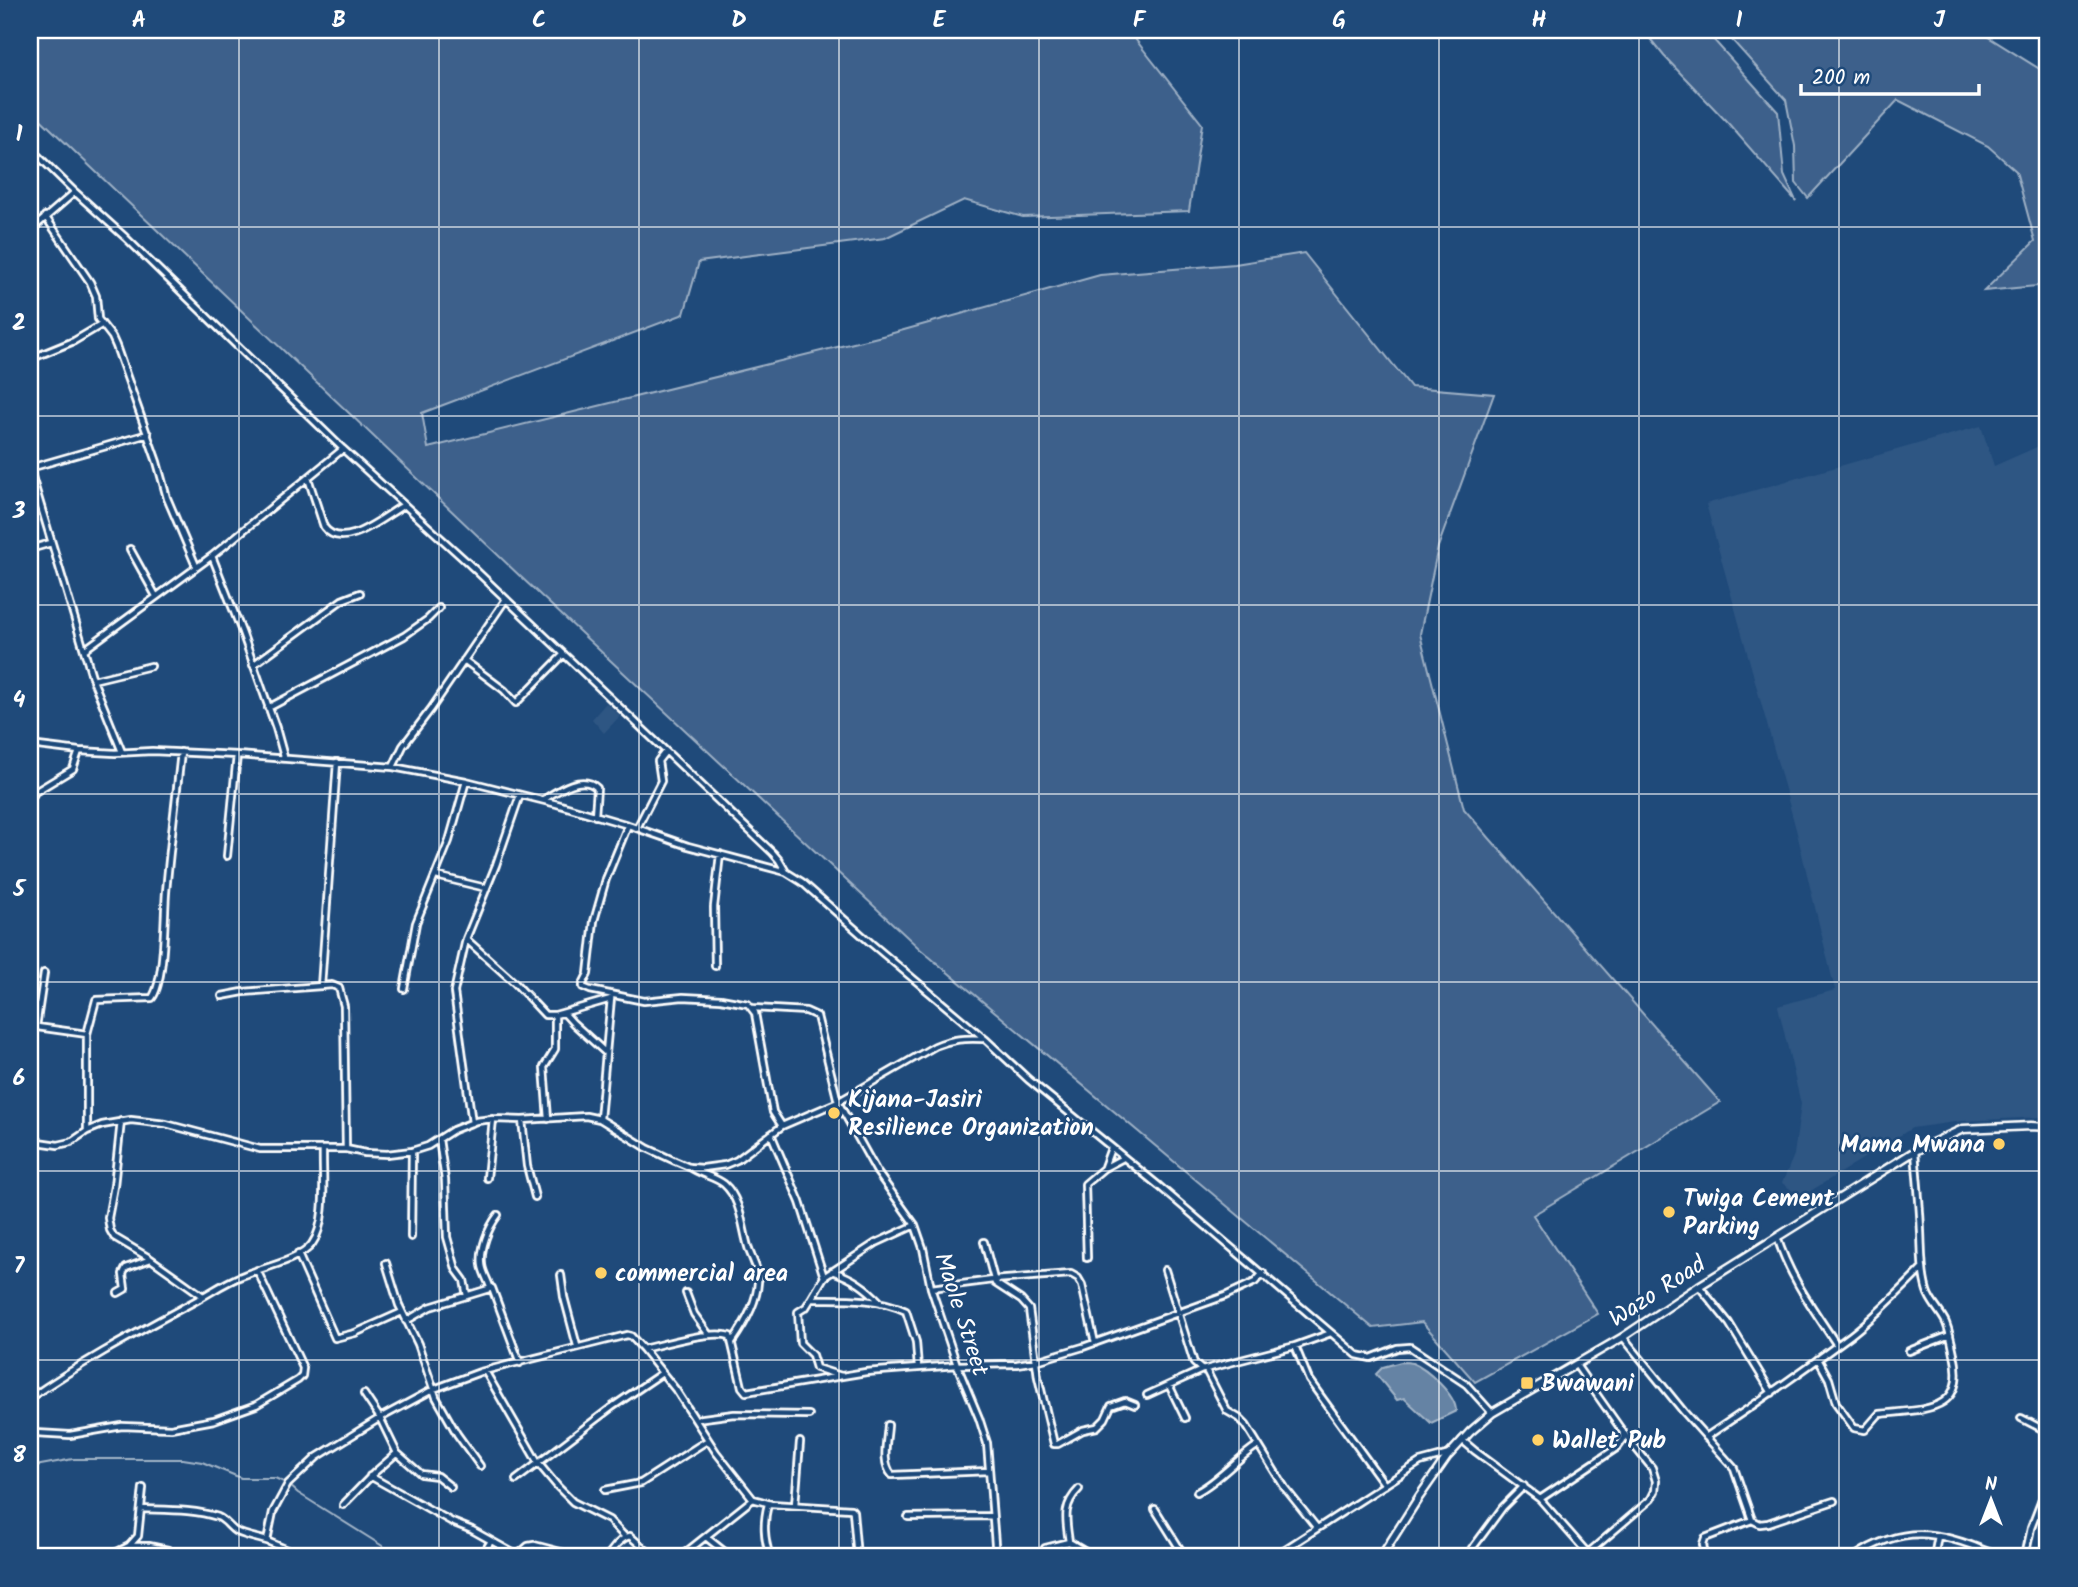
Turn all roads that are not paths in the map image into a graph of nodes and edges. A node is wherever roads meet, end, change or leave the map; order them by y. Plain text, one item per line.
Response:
1 (30, 148) edge
2 (75, 192) junction
3 (45, 216) junction
4 (30, 231) edge
5 (101, 325) junction
6 (30, 359) edge
7 (148, 435) junction
8 (343, 449) junction
9 (30, 469) edge
10 (308, 478) junction
11 (404, 505) junction
12 (51, 543) junction
13 (30, 549) edge
14 (130, 549) dead end
15 (212, 556) junction
16 (196, 566) junction
17 (359, 593) dead end
18 (156, 596) junction
19 (506, 599) junction
20 (439, 608) dead end
21 (84, 650) junction
22 (564, 654) junction
23 (464, 660) junction
24 (151, 666) dead end
25 (253, 666) junction
26 (93, 680) junction
27 (268, 708) junction
28 (30, 745) edge
29 (79, 751) junction
30 (122, 752) junction
31 (181, 752) junction
32 (664, 752) junction
33 (237, 755) junction
34 (284, 757) junction
35 (337, 762) junction
36 (393, 767) junction
37 (466, 781) junction
38 (520, 795) junction
39 (30, 800) edge
40 (542, 801) junction
41 (595, 816) junction
42 (628, 825) junction
43 (637, 828) junction
44 (720, 854) junction
45 (227, 856) dead end
46 (786, 872) junction
47 (436, 876) junction
48 (486, 888) junction
49 (466, 939) junction
50 (715, 966) dead end
51 (44, 973) dead end
52 (321, 986) junction
53 (404, 989) dead end
54 (222, 996) dead end
55 (611, 997) junction
56 (753, 1008) junction
57 (564, 1013) junction
58 (555, 1015) junction
59 (33, 1027) edge
60 (87, 1034) junction
61 (985, 1039) junction
62 (607, 1053) junction
63 (838, 1102) junction
64 (493, 1119) junction
65 (548, 1119) junction
66 (600, 1119) junction
67 (522, 1120) junction
68 (121, 1121) junction
69 (472, 1123) junction
70 (782, 1126) junction
71 (2048, 1127) edge
72 (87, 1131) junction
73 (771, 1134) junction
74 (30, 1138) edge
75 (439, 1139) junction
76 (1111, 1148) junction
77 (323, 1149) junction
78 (346, 1149) junction
79 (412, 1151) junction
80 (1915, 1151) junction
81 (1124, 1158) junction
82 (689, 1167) junction
83 (1104, 1168) junction
84 (487, 1178) dead end
85 (535, 1197) dead end
86 (498, 1215) dead end
87 (915, 1225) junction
88 (411, 1237) dead end
89 (1777, 1237) junction
90 (984, 1242) dead end
91 (298, 1254) junction
92 (1087, 1258) dead end
93 (151, 1259) junction
94 (386, 1263) dead end
95 (1923, 1268) junction
96 (257, 1270) junction
97 (1165, 1270) dead end
98 (832, 1271) junction
99 (1263, 1273) junction
100 (561, 1275) dead end
101 (824, 1277) junction
102 (993, 1280) junction
103 (1699, 1286) junction
104 (490, 1287) junction
105 (931, 1287) junction
106 (118, 1293) dead end
107 (686, 1293) dead end
108 (204, 1296) junction
109 (467, 1296) junction
110 (811, 1299) junction
111 (881, 1304) junction
112 (402, 1312) junction
113 (1179, 1313) junction
114 (406, 1321) junction
115 (1332, 1332) junction
116 (709, 1335) junction
117 (1950, 1335) junction
118 (1623, 1337) junction
119 (732, 1342) junction
120 (1095, 1343) junction
121 (1837, 1345) junction
122 (577, 1346) junction
123 (1295, 1346) junction
124 (643, 1349) junction
125 (1909, 1351) dead end
126 (1818, 1359) junction
127 (1036, 1361) junction
128 (520, 1363) junction
129 (1575, 1364) junction
130 (957, 1365) junction
131 (918, 1368) junction
132 (1204, 1370) junction
133 (485, 1371) junction
134 (662, 1373) junction
135 (843, 1377) junction
136 (1169, 1385) junction
137 (434, 1389) junction
138 (1772, 1392) junction
139 (364, 1394) dead end
140 (1147, 1395) dead end
141 (30, 1398) edge
142 (1135, 1405) dead end
143 (1492, 1413) junction
144 (809, 1415) dead end
145 (380, 1418) junction
146 (1185, 1418) dead end
147 (2021, 1418) dead end
148 (696, 1419) junction
149 (888, 1425) dead end
150 (30, 1430) edge
151 (1623, 1432) junction
152 (2048, 1432) edge
153 (1706, 1437) junction
154 (708, 1440) junction
155 (1462, 1440) junction
156 (800, 1442) dead end
157 (1258, 1446) junction
158 (397, 1452) junction
159 (1450, 1454) junction
160 (538, 1463) junction
161 (480, 1466) dead end
162 (989, 1471) junction
163 (370, 1476) junction
164 (516, 1480) dead end
165 (2048, 1484) edge
166 (1385, 1485) junction
167 (1524, 1486) junction
168 (451, 1487) dead end
169 (143, 1488) dead end
170 (1079, 1489) dead end
171 (605, 1490) dead end
172 (1197, 1493) dead end
173 (753, 1499) junction
174 (1540, 1499) junction
175 (1834, 1501) dead end
176 (768, 1504) junction
177 (343, 1505) dead end
178 (795, 1505) junction
179 (141, 1509) junction
180 (1155, 1509) dead end
181 (992, 1516) junction
182 (908, 1517) dead end
183 (1752, 1520) junction
184 (1317, 1528) junction
185 (1938, 1536) junction
186 (625, 1537) junction
187 (706, 1537) junction
188 (267, 1541) junction
189 (491, 1541) junction
190 (1069, 1542) junction
191 (129, 1546) junction
192 (1045, 1548) dead end
193 (1472, 1548) junction
194 (168, 1550) dead end
195 (290, 1551) junction
196 (1589, 1555) edge
197 (1987, 1555) edge
198 (1384, 1556) edge
199 (113, 1557) edge
200 (288, 1557) edge
201 (314, 1557) edge
202 (481, 1557) edge
203 (580, 1557) edge
204 (607, 1557) edge
205 (654, 1557) edge
206 (680, 1557) edge
207 (730, 1557) edge
208 (771, 1557) edge
209 (857, 1557) edge
210 (996, 1557) edge
211 (1090, 1557) edge
212 (1185, 1557) edge
213 (1273, 1557) edge
214 (1466, 1557) edge
215 (1480, 1557) edge
216 (1705, 1557) edge
217 (1854, 1557) edge
218 (1934, 1557) edge
219 (2001, 1557) edge
220 (2025, 1557) edge

1 - 2 street
2 - 3 street
2 - 8 street
3 - 4 street
3 - 5 street
5 - 6 street
5 - 7 street
7 - 9 street
7 - 16 street
8 - 10 street
8 - 11 street
9 - 12 street
10 - 11 street
10 - 15 street
11 - 19 street
12 - 13 street
12 - 21 street
14 - 18 street
15 - 16 street
15 - 25 street
16 - 18 street
17 - 25 street
18 - 21 street
19 - 22 street
19 - 23 street
20 - 27 street
21 - 26 street
22 - 23 street
22 - 32 street
23 - 36 street
24 - 26 street
25 - 27 street
26 - 30 street
27 - 34 street
28 - 29 street
29 - 30 street
29 - 39 street
30 - 31 street
31 - 33 street
31 - 60 street
32 - 43 street
32 - 46 street
33 - 34 street
33 - 45 street
34 - 35 street
35 - 36 street
35 - 52 street
36 - 37 street
37 - 38 street
37 - 47 street
38 - 40 street
38 - 48 street
40 - 41 street
40 - 41 street
41 - 42 street
42 - 43 street
42 - 55 street
43 - 44 street
44 - 46 street
44 - 50 street
46 - 61 street
47 - 48 street
47 - 53 street
48 - 49 street
49 - 58 street
49 - 69 street
51 - 59 street
52 - 54 street
52 - 78 street
55 - 56 street
55 - 57 street
55 - 62 street
56 - 63 street, Maole Street
56 - 70 street
57 - 58 street
57 - 62 street
58 - 65 street
59 - 60 street
60 - 72 street
61 - 63 street
61 - 76 street
62 - 66 street
63 - 70 street
63 - 87 street, Maole Street
64 - 67 street
64 - 69 street
64 - 84 street
65 - 66 street
65 - 67 street
66 - 82 street
67 - 85 street
68 - 72 street
68 - 77 street
68 - 93 street
69 - 75 street
70 - 73 street
71 - 80 main road, Wazo Road
72 - 74 street
73 - 82 street
73 - 101 street
75 - 79 street
75 - 109 street
76 - 81 street
76 - 83 street
77 - 78 street
77 - 91 street
78 - 79 street
79 - 88 street
80 - 89 main road, Wazo Road
80 - 95 street
81 - 83 street
81 - 99 street
82 - 119 street
83 - 92 street
86 - 104 street
87 - 98 street
87 - 105 street, Maole Street
89 - 103 main road, Wazo Road
89 - 121 street
90 - 102 street
91 - 96 street
91 - 112 street
93 - 106 street
93 - 108 street
94 - 112 street
95 - 117 street
95 - 121 street
96 - 108 street
96 - 150 street
97 - 113 street
98 - 101 street
98 - 111 street
99 - 113 street
99 - 115 street
100 - 122 street
101 - 110 street
102 - 105 street
102 - 120 street
102 - 127 street
103 - 118 main road, Wazo Road
103 - 138 street
104 - 109 street
104 - 128 street
105 - 130 street, Maole Street
107 - 116 street
108 - 141 street
109 - 114 street
110 - 111 street
110 - 135 street
111 - 131 street
112 - 114 street
113 - 120 street
113 - 132 street
114 - 137 street
115 - 123 street
115 - 143 street
116 - 119 street
116 - 124 street
117 - 125 street
117 - 126 street
118 - 129 main road, Wazo Road
118 - 153 street
119 - 135 street
120 - 127 street
121 - 126 street
122 - 124 street
122 - 128 street
123 - 132 street
123 - 166 street
124 - 134 street
126 - 138 street
127 - 130 street
127 - 142 street
128 - 133 street
129 - 143 main road, Wazo Road
129 - 151 street
130 - 131 street
130 - 162 street, Maole Street
131 - 135 street
132 - 136 street
132 - 157 street
133 - 137 street
133 - 160 street
134 - 148 street
134 - 160 street
136 - 140 street
136 - 146 street
137 - 145 street
137 - 161 street
138 - 153 street
139 - 145 street
143 - 155 main road, Wazo Road
144 - 148 street
145 - 158 street
145 - 188 street
147 - 152 street
148 - 154 street
149 - 162 street
151 - 174 street
151 - 196 street
153 - 183 street
154 - 171 street
154 - 173 street
155 - 159 main road, Wazo Road
155 - 167 street
156 - 178 street
157 - 172 street
157 - 184 street
158 - 163 street
158 - 168 street
159 - 166 street
159 - 198 main road, Wazo Road
160 - 164 street
160 - 186 street
162 - 181 street, Maole Street
163 - 177 street
163 - 189 street
165 - 220 street
166 - 184 street
167 - 174 street
167 - 193 street
169 - 179 street
170 - 190 street
173 - 176 street
173 - 187 street
174 - 196 street
175 - 183 street
176 - 178 street
176 - 208 street
178 - 209 street
179 - 188 street
179 - 191 street
180 - 212 street
181 - 182 street
181 - 210 street, Maole Street
183 - 216 street
184 - 213 street
185 - 197 street
185 - 217 street
185 - 218 street
186 - 204 street
186 - 205 street
187 - 206 street
187 - 207 street
188 - 195 street
189 - 202 street
189 - 203 street
190 - 192 street
190 - 211 street
191 - 194 street
191 - 199 street
193 - 214 street
193 - 215 street
195 - 200 street
195 - 201 street
197 - 219 street

